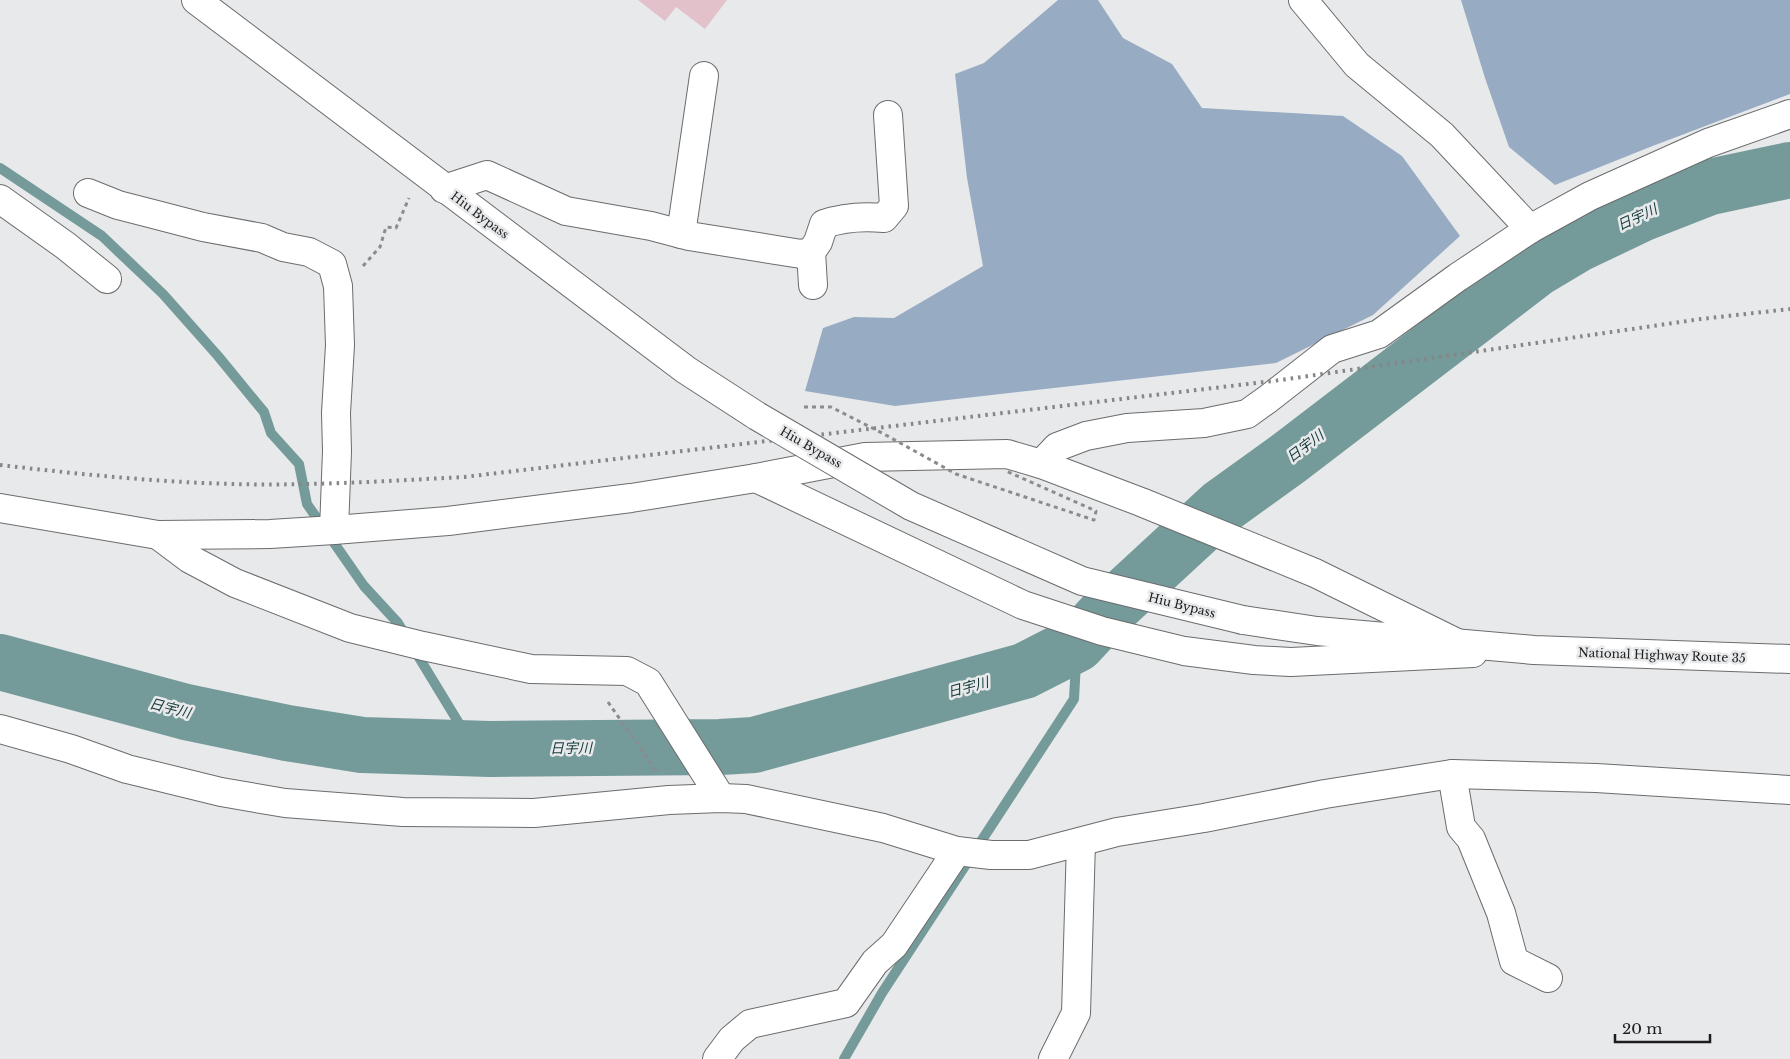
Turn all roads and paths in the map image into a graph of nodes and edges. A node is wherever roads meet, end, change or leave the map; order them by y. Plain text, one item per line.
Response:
1 (196, 0) edge
2 (1303, 0) edge
3 (704, 76) dead end
4 (1790, 114) edge
5 (888, 115) dead end
6 (444, 188) junction
7 (88, 193) dead end
8 (0, 199) edge
9 (408, 199) dead end
10 (1530, 229) junction
11 (681, 234) junction
12 (811, 252) junction
13 (334, 269) junction
14 (107, 279) dead end
15 (814, 284) dead end
16 (802, 408) dead end
17 (1041, 464) junction
18 (1006, 471) dead end
19 (756, 478) junction
20 (0, 508) edge
21 (322, 531) junction
22 (158, 535) junction
23 (1458, 644) junction
24 (1534, 650) junction
25 (1790, 659) edge
26 (604, 696) dead end
27 (0, 729) edge
28 (658, 774) dead end
29 (1452, 774) junction
30 (1790, 790) edge
31 (717, 792) junction
32 (1081, 842) junction
33 (958, 851) junction
34 (1548, 978) dead end
35 (717, 1059) edge
36 (1053, 1059) edge

1 - 6 main road, Hiu Bypass
2 - 10 main road
3 - 11 main road
4 - 10 main road
5 - 12 main road
6 - 11 main road
6 - 23 main road, Hiu Bypass, bridge
7 - 13 main road
8 - 14 main road
9 - 13 path
10 - 17 main road
11 - 12 main road
12 - 15 main road
13 - 21 main road
16 - 18 path, bridge
17 - 19 main road
17 - 23 main road
19 - 21 main road
19 - 24 main road
20 - 22 main road
21 - 22 main road
22 - 31 main road
23 - 24 main road, Hiu Bypass
24 - 25 main road, National Highway Route 35
26 - 28 path
27 - 31 main road
29 - 30 main road
29 - 32 main road
29 - 34 main road
31 - 33 main road
32 - 33 main road
32 - 36 main road
33 - 35 main road

